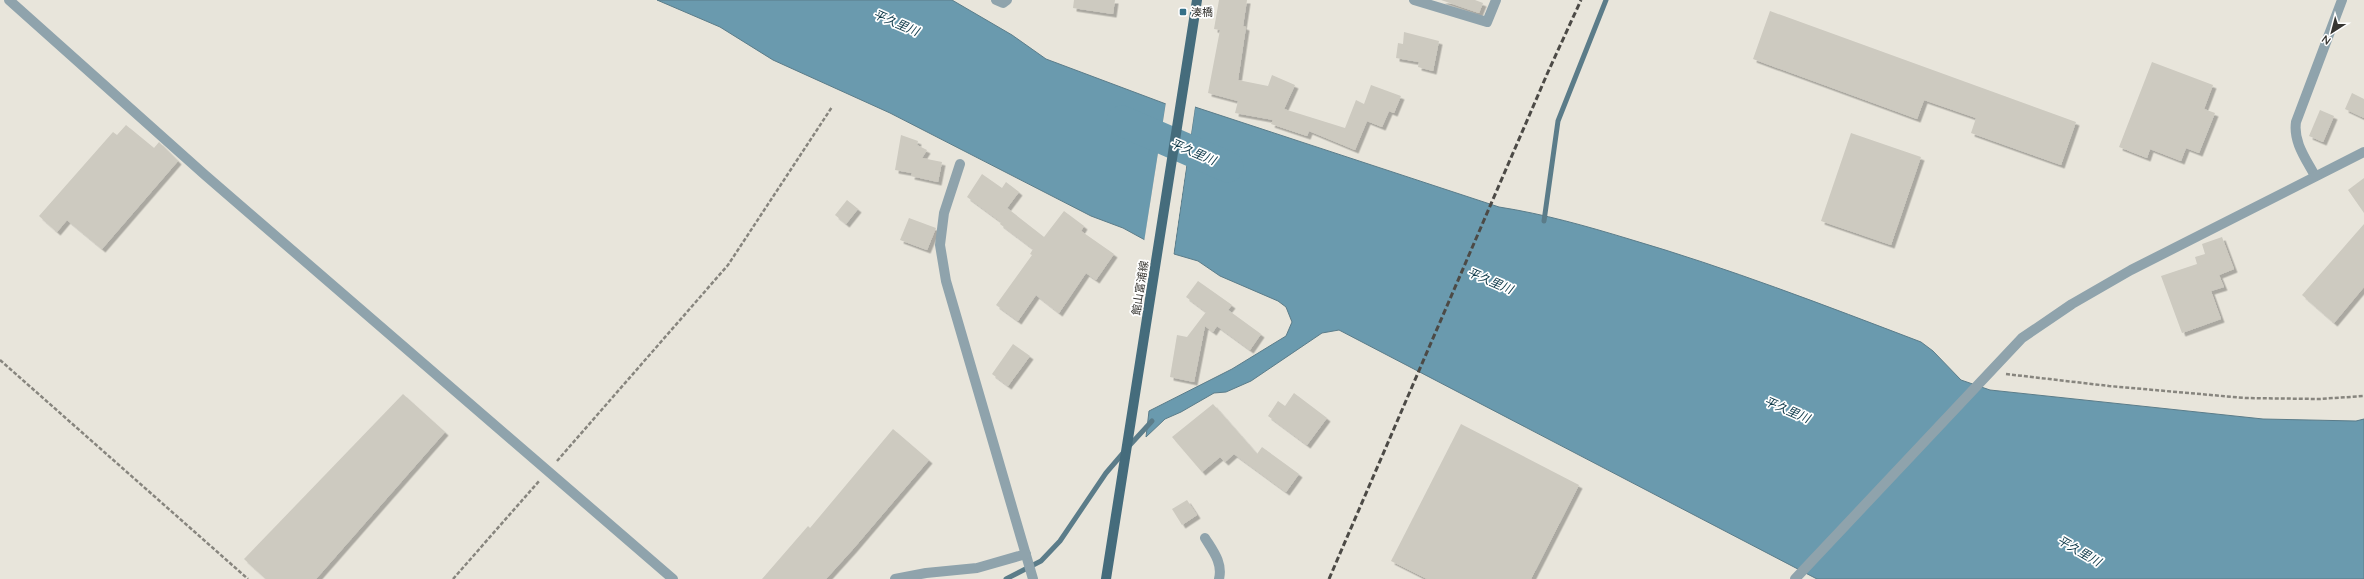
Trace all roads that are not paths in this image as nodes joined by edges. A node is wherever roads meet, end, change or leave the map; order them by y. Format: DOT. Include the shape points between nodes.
graph roads {
  1 [pos="10,0"];
  2 [pos="996,0"];
  3 [pos="1007,0"];
  4 [pos="1197,0"];
  5 [pos="1414,0"];
  6 [pos="1496,0"];
  7 [pos="2342,0"];
  8 [pos="2364,152"];
  9 [pos="960,164"];
  10 [pos="2315,176"];
  11 [pos="1205,538"];
  12 [pos="1027,558"];
  13 [pos="1796,578"];
  14 [pos="673,579"];
  15 [pos="895,579"];
  16 [pos="1033,579"];
  17 [pos="1106,579"];
  18 [pos="1219,579"];
  1 -- 14 [label="street" via="205,175"];
  2 -- 3 [label="street" via="1003,3"];
  4 -- 17 [label="main road, 館山富浦線"];
  5 -- 6 [label="street" via="1487,22"];
  7 -- 10 [label="street" via="2296,122 2298,143"];
  8 -- 10 [label="street"];
  9 -- 12 [label="street" via="944,213 940,245 946,281"];
  10 -- 13 [label="street" via="2131,270 2072,304 2022,338"];
  11 -- 18 [label="street" via="1218,559"];
  12 -- 15 [label="street" via="977,568"];
  12 -- 16 [label="street"];
}
